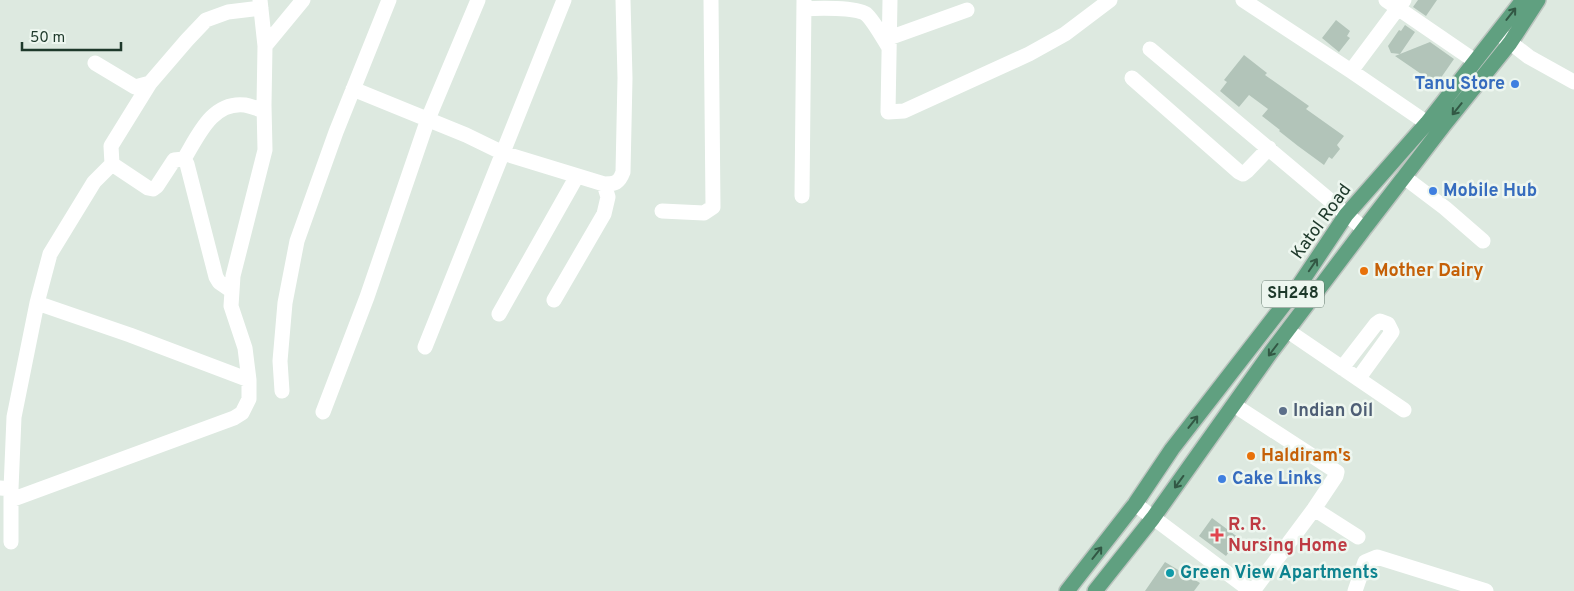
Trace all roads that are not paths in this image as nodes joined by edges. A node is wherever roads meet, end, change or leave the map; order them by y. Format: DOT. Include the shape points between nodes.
graph roads {
  1 [pos="303,0"];
  2 [pos="389,0"];
  3 [pos="478,0"];
  4 [pos="564,0"];
  5 [pos="623,0"];
  6 [pos="711,0"];
  7 [pos="890,0"];
  8 [pos="1110,0"];
  9 [pos="1243,0"];
  10 [pos="1523,0"];
  11 [pos="1538,0"];
  12 [pos="1396,2"];
  13 [pos="260,4"];
  14 [pos="804,4"];
  15 [pos="967,10"];
  16 [pos="1498,32"];
  17 [pos="889,42"];
  18 [pos="1510,43"];
  19 [pos="265,46"];
  20 [pos="1150,50"];
  21 [pos="1475,60"];
  22 [pos="95,63"];
  23 [pos="1351,71"];
  24 [pos="1132,78"];
  25 [pos="1574,82"];
  26 [pos="150,83"];
  27 [pos="353,89"];
  28 [pos="264,111"];
  29 [pos="428,119"];
  30 [pos="1427,123"];
  31 [pos="1269,148"];
  32 [pos="502,153"];
  33 [pos="184,159"];
  34 [pos="112,164"];
  35 [pos="577,176"];
  36 [pos="1404,177"];
  37 [pos="604,184"];
  38 [pos="802,196"];
  39 [pos="662,211"];
  40 [pos="1346,215"];
  41 [pos="1364,229"];
  42 [pos="1483,241"];
  43 [pos="232,290"];
  44 [pos="554,300"];
  45 [pos="37,303"];
  46 [pos="499,314"];
  47 [pos="1288,331"];
  48 [pos="425,346"];
  49 [pos="1342,368"];
  50 [pos="1358,379"];
  51 [pos="249,380"];
  52 [pos="282,391"];
  53 [pos="1234,404"];
  54 [pos="1404,410"];
  55 [pos="324,412"];
  56 [pos="7,493"];
  57 [pos="1135,504"];
  58 [pos="1314,510"];
  59 [pos="1153,518"];
  60 [pos="1358,537"];
  61 [pos="11,542"];
  62 [pos="1067,591"];
  63 [pos="1095,591"];
  64 [pos="1252,591"];
  65 [pos="1355,591"];
  66 [pos="1486,591"];
  1 -- 19 [label="street"];
  2 -- 27 [label="street"];
  3 -- 29 [label="street"];
  4 -- 32 [label="street"];
  5 -- 37 [label="street" via="623,172 615,184"];
  6 -- 39 [label="street" via="713,207 704,212"];
  7 -- 17 [label="street"];
  8 -- 17 [label="street" via="1065,34 1029,54 904,112 888,112"];
  9 -- 23 [label="street"];
  16 -- 10 [label="main road, Katol Road / SH248, one-way"];
  11 -- 18 [label="main road, SH248"];
  12 -- 21 [label="street"];
  12 -- 23 [label="street"];
  13 -- 19 [label="street"];
  13 -- 26 [label="street" via="206,20"];
  14 -- 17 [label="street" via="856,10 867,15"];
  14 -- 38 [label="street"];
  15 -- 17 [label="street"];
  16 -- 18 [label="street"];
  16 -- 21 [label="main road, Katol Road / SH248"];
  18 -- 25 [label="street"];
  18 -- 36 [label="main road, SH248, one-way"];
  19 -- 28 [label="street"];
  20 -- 31 [label="street"];
  21 -- 30 [label="main road, Katol Road / SH248"];
  22 -- 26 [label="street" via="135,87"];
  23 -- 30 [label="street"];
  24 -- 31 [label="street" via="1239,172 1243,174"];
  26 -- 34 [label="street" via="111,146"];
  27 -- 29 [label="street"];
  27 -- 52 [label="street" via="297,241 285,303 280,361"];
  28 -- 33 [label="street" via="246,105 219,111 209,118"];
  28 -- 43 [label="street" via="265,150"];
  29 -- 32 [label="street"];
  29 -- 55 [label="street"];
  30 -- 40 [label="main road, Katol Road / SH248"];
  31 -- 40 [label="street"];
  32 -- 35 [label="street"];
  32 -- 48 [label="street"];
  33 -- 34 [label="street" via="174,160 153,189"];
  33 -- 43 [label="street" via="216,277"];
  34 -- 45 [label="street" via="94,182 50,254"];
  35 -- 37 [label="street"];
  35 -- 46 [label="street"];
  36 -- 41 [label="main road, SH248"];
  36 -- 42 [label="street"];
  37 -- 44 [label="street" via="608,197 604,214"];
  40 -- 41 [label="street"];
  57 -- 40 [label="main road, Katol Road / SH248, one-way" via="1172,449 1300,284"];
  41 -- 47 [label="main road, SH248"];
  43 -- 51 [label="street" via="231,306 245,348"];
  45 -- 51 [label="street"];
  45 -- 56 [label="street" via="14,417"];
  47 -- 49 [label="street"];
  47 -- 53 [label="main road, SH248, one-way"];
  49 -- 50 [label="street"];
  49 -- 50 [label="street" via="1376,324 1380,321 1388,324 1392,332"];
  50 -- 54 [label="street"];
  51 -- 56 [label="street" via="249,399 242,413 234,418"];
  53 -- 58 [label="street" via="1335,470 1336,476"];
  53 -- 59 [label="main road, SH248, one-way"];
  56 -- 61 [label="street"];
  57 -- 59 [label="street"];
  62 -- 57 [label="main road, Katol Road / SH248, one-way"];
  58 -- 60 [label="street"];
  58 -- 64 [label="street"];
  59 -- 63 [label="main road, SH248"];
  59 -- 64 [label="street"];
  65 -- 66 [label="street" via="1365,562 1377,556"];
}
